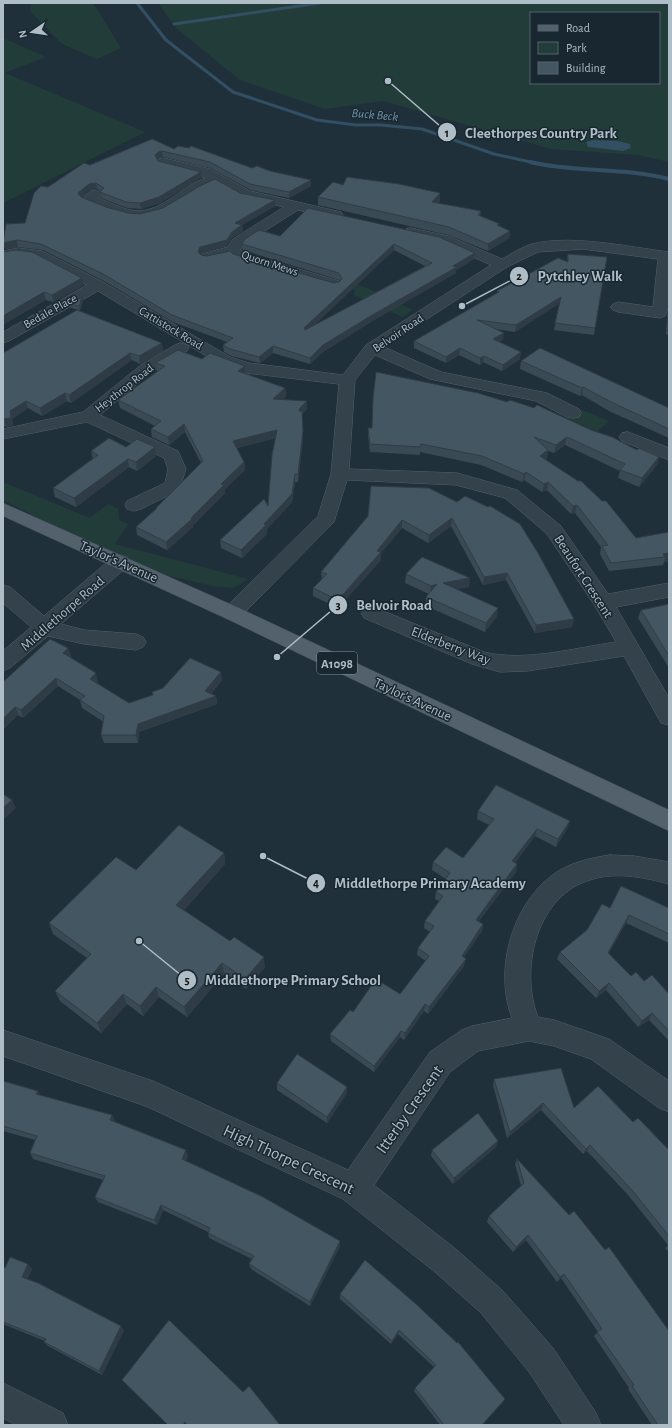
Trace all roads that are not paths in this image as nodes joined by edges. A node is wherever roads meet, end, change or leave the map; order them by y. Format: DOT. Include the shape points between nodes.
graph roads {
  1 [pos="163,162"];
  2 [pos="218,178"];
  3 [pos="96,194"];
  4 [pos="295,206"];
  5 [pos="350,218"];
  6 [pos="396,228"];
  7 [pos="234,250"];
  8 [pos="3,255"];
  9 [pos="667,256"];
  10 [pos="207,257"];
  11 [pos="502,264"];
  12 [pos="306,275"];
  13 [pos="334,284"];
  14 [pos="98,285"];
  15 [pos="292,288"];
  16 [pos="618,308"];
  17 [pos="3,338"];
  18 [pos="195,342"];
  19 [pos="372,348"];
  20 [pos="347,380"];
  21 [pos="573,413"];
  22 [pos="89,416"];
  23 [pos="3,434"];
  24 [pos="628,437"];
  25 [pos="669,455"];
  26 [pos="340,474"];
  27 [pos="134,505"];
  28 [pos="3,509"];
  29 [pos="120,562"];
  30 [pos="669,590"];
  31 [pos="3,592"];
  32 [pos="603,602"];
  33 [pos="232,612"];
  34 [pos="371,613"];
  35 [pos="45,628"];
  36 [pos="136,642"];
  37 [pos="629,648"];
  38 [pos="3,663"];
  39 [pos="669,717"];
  40 [pos="669,821"];
  41 [pos="669,873"];
  42 [pos="528,1028"];
  43 [pos="3,1043"];
  44 [pos="669,1098"];
  45 [pos="354,1188"];
  46 [pos="3,1400"];
  47 [pos="51,1425"];
  48 [pos="584,1425"];
  1 -- 2 [label="street" via="205,172"];
  2 -- 3 [label="street" via="201,184 170,205 140,215 129,214 88,199"];
  2 -- 4 [label="street" via="246,194"];
  4 -- 5 [label="street"];
  4 -- 7 [label="street, Quorn Mews" via="238,242"];
  6 -- 11 [label="street" via="443,238"];
  7 -- 10 [label="street, Quorn Mews"];
  7 -- 12 [label="street, Quorn Mews" via="239,256"];
  8 -- 14 [label="street, Cattistock Road" via="18,252 37,254"];
  9 -- 11 [label="street, Belvoir Road" via="556,245 535,248"];
  9 -- 16 [label="street" via="660,313"];
  11 -- 19 [label="street, Belvoir Road"];
  12 -- 13 [label="street, Quorn Mews"];
  12 -- 15 [label="street, Quorn Mews"];
  14 -- 17 [label="street, Bedale Place"];
  14 -- 18 [label="street, Cattistock Road"];
  18 -- 20 [label="street, Cattistock Road" via="224,360 246,368"];
  18 -- 22 [label="street, Heythrop Road" via="147,368"];
  19 -- 20 [label="street, Belvoir Road"];
  19 -- 21 [label="street" via="436,376 545,391"];
  20 -- 26 [label="street"];
  22 -- 23 [label="street, Heythrop Road"];
  22 -- 27 [label="street" via="172,455 177,470 173,486"];
  24 -- 25 [label="street"];
  26 -- 32 [label="street, Beaufort Crescent" via="457,479 511,494 554,530"];
  26 -- 33 [label="street" via="327,518"];
  28 -- 29 [label="main road, Taylor's Avenue / A1098"];
  29 -- 33 [label="main road, Taylor's Avenue / A1098"];
  29 -- 35 [label="street, Middlethorpe Road"];
  30 -- 32 [label="street"];
  31 -- 35 [label="street"];
  32 -- 37 [label="street, Beaufort Crescent"];
  33 -- 40 [label="main road, Taylor's Avenue / A1098"];
  34 -- 37 [label="street, Elderberry Way" via="480,659 500,664 527,663"];
  35 -- 36 [label="street" via="84,637"];
  35 -- 38 [label="street, Middlethorpe Road"];
  37 -- 39 [label="street, Beaufort Crescent"];
  41 -- 42 [label="street" via="652,868 628,866 601,868 576,874 555,888 538,908 529,924 520,954 520,1000"];
  42 -- 44 [label="street, Itterby Crescent" via="554,1033 599,1048"];
  42 -- 45 [label="street, Itterby Crescent" via="472,1039 440,1062"];
  43 -- 45 [label="street, High Thorpe Crescent" via="153,1095"];
  45 -- 48 [label="street, High Thorpe Crescent" via="446,1261 492,1302 541,1360"];
  46 -- 47 [label="street"];
}
